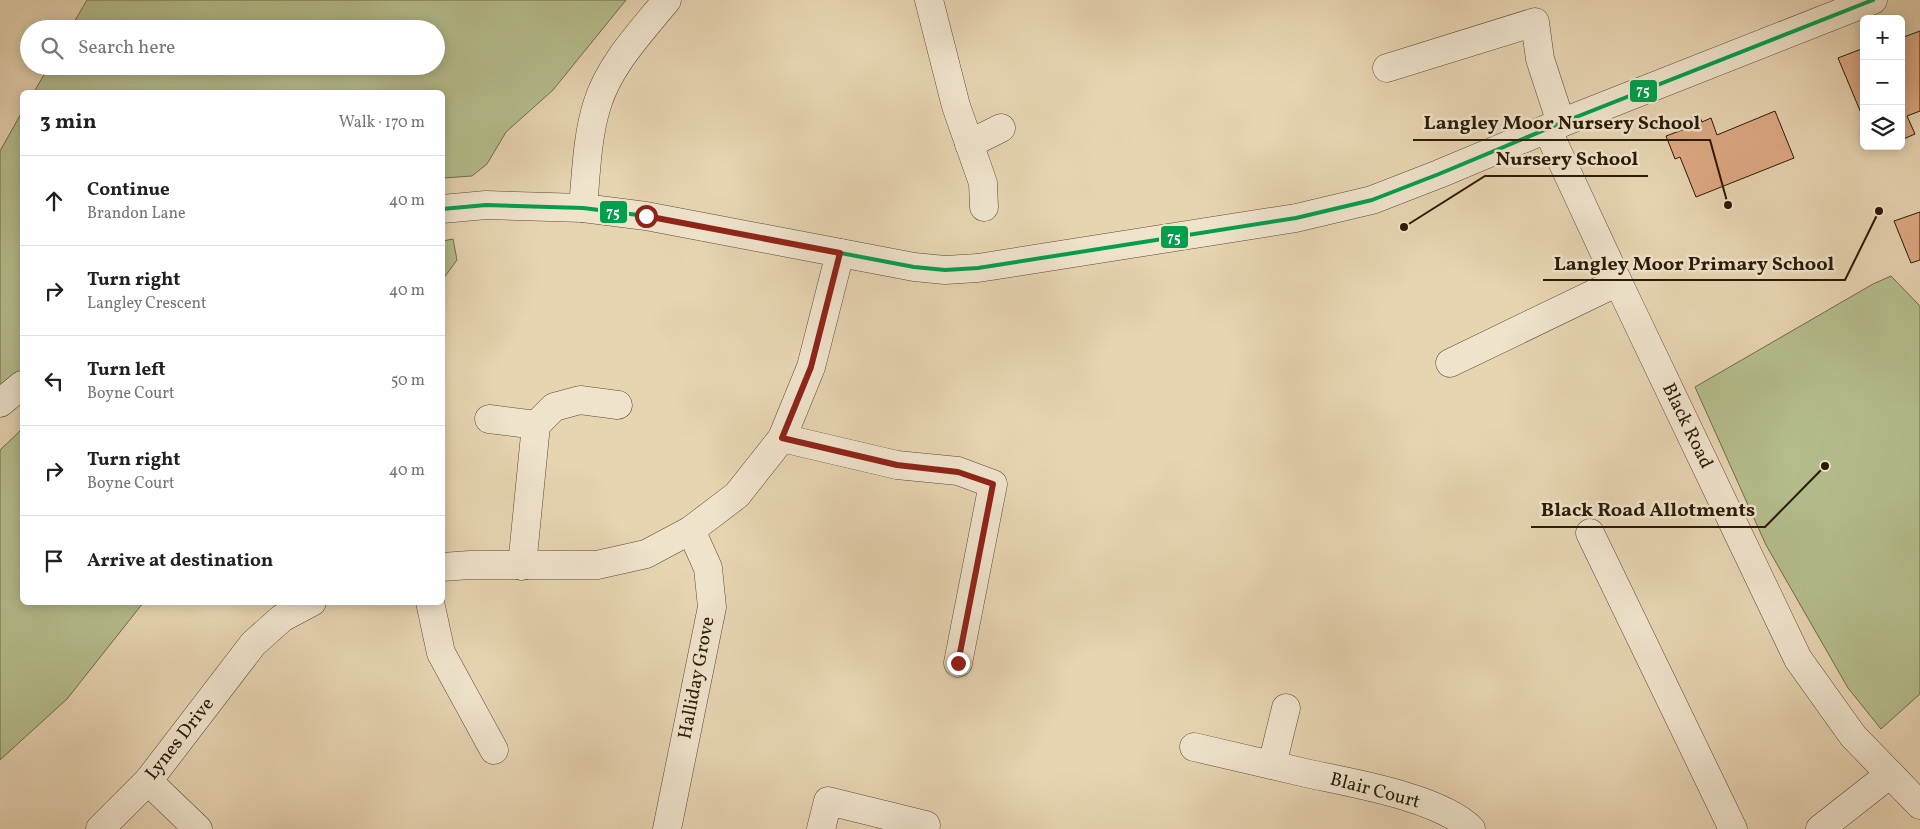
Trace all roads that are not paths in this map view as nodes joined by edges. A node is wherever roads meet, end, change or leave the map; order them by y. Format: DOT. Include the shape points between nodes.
graph roads {
  1 [pos="667,0"];
  2 [pos="929,0"];
  3 [pos="1873,0"];
  4 [pos="1387,68"];
  5 [pos="1554,126"];
  6 [pos="1001,128"];
  7 [pos="969,144"];
  8 [pos="984,207"];
  9 [pos="583,208"];
  10 [pos="445,209"];
  11 [pos="840,253"];
  12 [pos="1618,282"];
  13 [pos="1450,363"];
  14 [pos="20,387"];
  15 [pos="0,403"];
  16 [pos="618,406"];
  17 [pos="489,419"];
  18 [pos="536,425"];
  19 [pos="782,438"];
  20 [pos="691,530"];
  21 [pos="1590,533"];
  22 [pos="522,566"];
  23 [pos="445,567"];
  24 [pos="306,605"];
  25 [pos="431,605"];
  26 [pos="958,663"];
  27 [pos="1286,708"];
  28 [pos="1194,747"];
  29 [pos="494,750"];
  30 [pos="1272,765"];
  31 [pos="1890,774"];
  32 [pos="148,781"];
  33 [pos="1920,805"];
  34 [pos="926,825"];
  35 [pos="100,829"];
  36 [pos="198,829"];
  37 [pos="667,829"];
  38 [pos="821,829"];
  39 [pos="1471,829"];
  40 [pos="1732,829"];
  41 [pos="1820,829"];
  1 -- 9 [label="street" via="614,66 597,104"];
  2 -- 7 [label="street"];
  3 -- 5 [label="street"];
  4 -- 5 [label="street, Black Road" via="1536,22 1540,60"];
  5 -- 11 [label="street" via="1372,200 1296,218 978,268 945,270 914,267"];
  5 -- 12 [label="street, Black Road"];
  6 -- 7 [label="street"];
  7 -- 8 [label="street" via="983,183"];
  9 -- 10 [label="street" via="486,205"];
  9 -- 11 [label="street" via="646,216"];
  11 -- 19 [label="street" via="811,367"];
  12 -- 13 [label="street"];
  12 -- 31 [label="street, Black Road" via="1798,659 1853,736"];
  14 -- 15 [label="street"];
  16 -- 18 [label="street" via="580,400 554,407"];
  17 -- 18 [label="street"];
  18 -- 22 [label="street"];
  19 -- 20 [label="street" via="737,495"];
  19 -- 26 [label="street" via="897,465 958,472 993,484"];
  20 -- 22 [label="street" via="646,554 597,565"];
  20 -- 37 [label="street, Halliday Grove" via="708,568 712,607"];
  21 -- 40 [label="street"];
  22 -- 23 [label="street"];
  24 -- 32 [label="street, Lynes Drive" via="282,618 253,644"];
  25 -- 29 [label="street" via="441,653"];
  27 -- 30 [label="street"];
  28 -- 30 [label="street, Blair Court"];
  30 -- 39 [label="street, Blair Court" via="1415,800 1452,814"];
  31 -- 33 [label="street, Black Road"];
  31 -- 41 [label="street"];
  32 -- 35 [label="street, Lynes Drive"];
  32 -- 36 [label="street"];
  34 -- 38 [label="street" via="828,802"];
}
